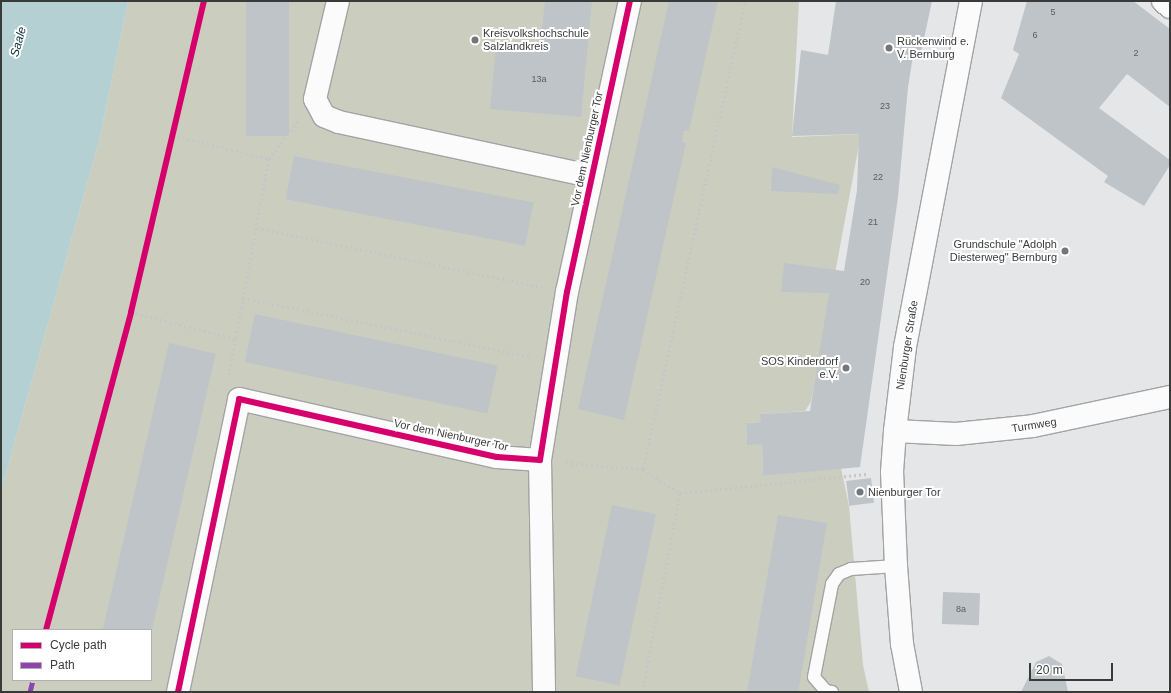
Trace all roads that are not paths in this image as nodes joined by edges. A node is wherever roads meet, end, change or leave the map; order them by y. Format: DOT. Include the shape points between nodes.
graph roads {
  1 [pos="338,1"];
  2 [pos="630,1"];
  3 [pos="971,1"];
  4 [pos="1163,1"];
  5 [pos="1170,7"];
  6 [pos="591,176"];
  7 [pos="1170,397"];
  8 [pos="895,431"];
  9 [pos="540,460"];
  10 [pos="896,566"];
  11 [pos="178,692"];
  12 [pos="544,692"];
  13 [pos="832,692"];
  14 [pos="911,692"];
  1 -- 6 [label="street, Vor dem Nienburger Tor" via="315,99 324,116 338,122"];
  2 -- 6 [label="street, Vor dem Nienburger Tor"];
  3 -- 8 [label="street, Nienburger Straße" via="905,347"];
  4 -- 5 [label="street"];
  6 -- 9 [label="street, Vor dem Nienburger Tor" via="567,292"];
  7 -- 8 [label="street, Turmweg" via="1033,426 956,434"];
  8 -- 10 [label="street, Nienburger Straße" via="892,472"];
  9 -- 11 [label="street, Vor dem Nienburger Tor" via="497,457 239,399"];
  9 -- 12 [label="street, Vor dem Nienburger Tor"];
  10 -- 13 [label="lane" via="851,569 839,574 832,584 814,677 826,692"];
  10 -- 14 [label="street, Nienburger Straße" via="902,644"];
}
